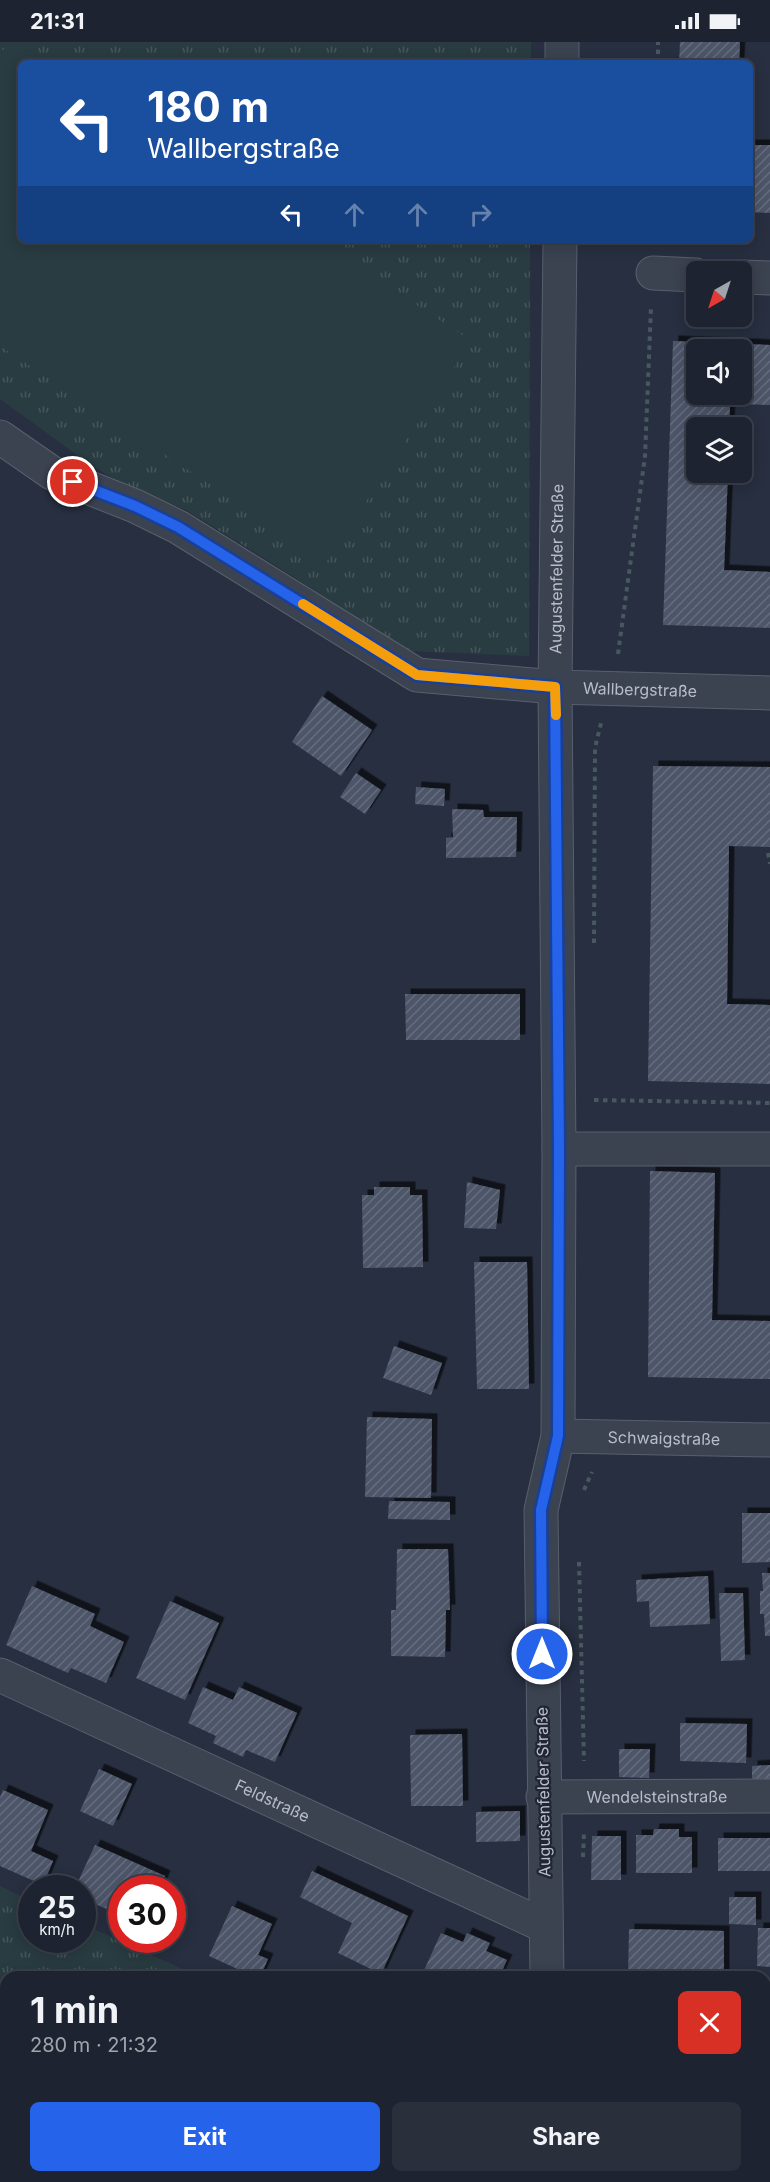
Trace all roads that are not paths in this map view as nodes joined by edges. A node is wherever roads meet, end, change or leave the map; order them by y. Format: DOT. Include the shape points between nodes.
graph roads {
  1 [pos="562,42"];
  2 [pos="562,60"];
  3 [pos="560,243"];
  4 [pos="653,273"];
  5 [pos="686,275"];
  6 [pos="752,277"];
  7 [pos="770,278"];
  8 [pos="0,437"];
  9 [pos="555,687"];
  10 [pos="770,693"];
  11 [pos="559,1149"];
  12 [pos="770,1149"];
  13 [pos="558,1436"];
  14 [pos="770,1440"];
  15 [pos="0,1676"];
  16 [pos="770,1796"];
  17 [pos="543,1797"];
  18 [pos="545,1926"];
  19 [pos="547,1971"];
  1 -- 2 [label="street"];
  3 -- 9 [label="street, Augustenfelder Straße"];
  4 -- 5 [label="street"];
  6 -- 7 [label="street"];
  8 -- 9 [label="street, Wallbergstraße" via="52,473 178,527 417,675"];
  9 -- 10 [label="street, Wallbergstraße"];
  9 -- 11 [label="street, Augustenfelder Straße"];
  11 -- 12 [label="street"];
  11 -- 13 [label="street, Augustenfelder Straße"];
  13 -- 14 [label="street, Schwaigstraße"];
  13 -- 17 [label="street, Augustenfelder Straße" via="541,1510"];
  15 -- 18 [label="street, Feldstraße"];
  16 -- 17 [label="street, Wendelsteinstraße"];
  17 -- 18 [label="street, Augustenfelder Straße"];
  18 -- 19 [label="street, Augustenfelder Straße"];
}
